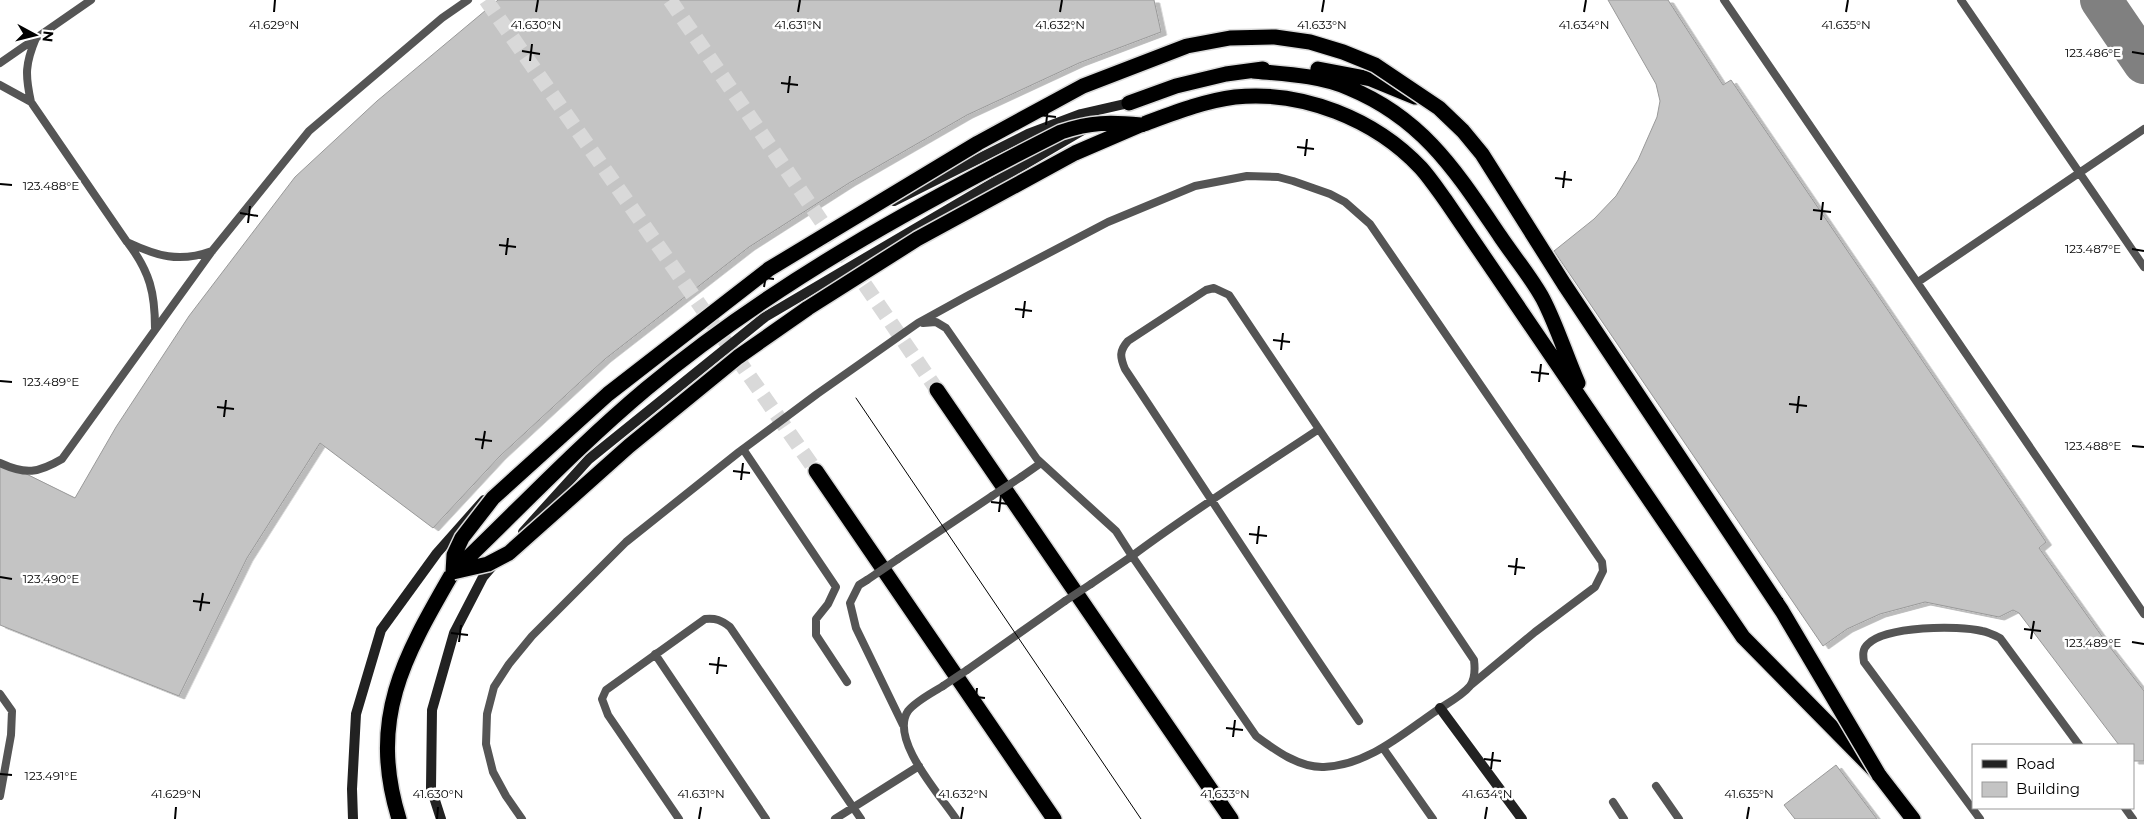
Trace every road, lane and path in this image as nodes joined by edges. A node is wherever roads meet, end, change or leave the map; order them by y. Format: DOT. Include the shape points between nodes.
graph roads {
  1 [pos="91,0"];
  2 [pos="468,0"];
  3 [pos="1724,0"];
  4 [pos="1961,0"];
  5 [pos="36,38"];
  6 [pos="0,63"];
  7 [pos="1253,71"];
  8 [pos="0,85"];
  9 [pos="32,102"];
  10 [pos="1129,103"];
  11 [pos="1439,108"];
  12 [pos="1141,125"];
  13 [pos="2144,129"];
  14 [pos="2080,172"];
  15 [pos="127,242"];
  16 [pos="212,251"];
  17 [pos="2144,267"];
  18 [pos="1918,282"];
  19 [pos="918,324"];
  20 [pos="155,328"];
  21 [pos="937,390"];
  22 [pos="1590,412"];
  23 [pos="1319,429"];
  24 [pos="743,449"];
  25 [pos="0,463"];
  26 [pos="1041,463"];
  27 [pos="816,471"];
  28 [pos="1212,500"];
  29 [pos="1132,556"];
  30 [pos="453,572"];
  31 [pos="2144,614"];
  32 [pos="654,654"];
  33 [pos="847,682"];
  34 [pos="1471,685"];
  35 [pos="0,694"];
  36 [pos="1440,708"];
  37 [pos="1359,721"];
  38 [pos="903,725"];
  39 [pos="2078,744"];
  40 [pos="1383,748"];
  41 [pos="919,766"];
  42 [pos="1879,775"];
  43 [pos="1656,786"];
  44 [pos="0,796"];
  45 [pos="1613,802"];
  46 [pos="853,807"];
  47 [pos="1972,807"];
  48 [pos="353,819"];
  49 [pos="399,819"];
  50 [pos="441,819"];
  51 [pos="522,819"];
  52 [pos="679,819"];
  53 [pos="766,819"];
  54 [pos="835,819"];
  55 [pos="861,819"];
  56 [pos="956,819"];
  57 [pos="1054,819"];
  58 [pos="1231,819"];
  59 [pos="1433,819"];
  60 [pos="1522,819"];
  61 [pos="1624,819"];
  62 [pos="1679,819"];
  63 [pos="1913,819"];
  1 -- 5 [label="lane"];
  2 -- 16 [label="lane" via="442,18 310,130"];
  3 -- 18 [label="lane"];
  4 -- 14 [label="lane"];
  5 -- 6 [label="lane"];
  5 -- 9 [label="lane" via="27,59 27,82"];
  7 -- 10 [label="highway" via="1176,86"];
  7 -- 11 [label="highway, bridge" via="1277,65 1371,79"];
  7 -- 22 [label="highway" via="1328,80 1349,87 1392,110 1439,151 1461,178 1542,299"];
  8 -- 9 [label="lane"];
  9 -- 15 [label="lane"];
  10 -- 48 [label="street" via="1081,114 1028,134 893,202 733,292 585,405 476,507 437,553 381,630 356,714"];
  10 -- 50 [label="street" via="765,317 589,459 483,577 454,633 432,710 431,788"];
  11 -- 30 [label="highway, bridge" via="1375,65 1327,47 1275,37 1230,38 1187,46 1083,86 978,143 753,281 608,394 493,498 462,538 454,555"];
  11 -- 42 [label="highway, bridge" via="1482,154 1564,284 1782,611"];
  12 -- 22 [label="highway" via="1208,102 1264,97 1288,99 1341,113 1392,142 1421,168 1446,201"];
  12 -- 30 [label="highway, bridge" via="1075,153 926,234 808,308 738,357 629,446 510,553 488,564"];
  12 -- 30 [label="highway, bridge" via="1109,122 1061,132 889,223 764,299 645,390"];
  13 -- 14 [label="lane"];
  14 -- 17 [label="lane"];
  14 -- 18 [label="lane"];
  15 -- 16 [label="lane" via="173,258 194,258"];
  15 -- 20 [label="lane" via="150,282"];
  16 -- 20 [label="lane"];
  18 -- 31 [label="lane"];
  19 -- 24 [label="lane"];
  19 -- 26 [label="lane" via="936,322 946,328"];
  19 -- 34 [label="lane" via="1108,222 1195,186 1247,176 1278,178 1312,187 1345,202 1370,224 1602,562 1603,571 1596,587"];
  20 -- 25 [label="lane" via="62,459 42,470 14,469"];
  21 -- 58 [label="highway"];
  22 -- 42 [label="highway, bridge" via="1743,637"];
  23 -- 28 [label="lane"];
  23 -- 28 [label="lane" via="1229,295 1222,290 1206,290 1134,337 1121,348 1120,358"];
  23 -- 34 [label="lane" via="1474,660"];
  24 -- 33 [label="lane" via="836,587 816,619 816,635"];
  24 -- 51 [label="lane" via="626,542 532,636 494,687 487,714 486,744 493,772"];
  26 -- 29 [label="lane" via="1116,531"];
  26 -- 38 [label="lane, bridge" via="859,585 850,603 856,628"];
  27 -- 57 [label="highway"];
  28 -- 29 [label="lane"];
  28 -- 37 [label="lane"];
  29 -- 38 [label="lane, bridge" via="909,711"];
  29 -- 40 [label="lane" via="1256,736 1276,751 1304,764 1323,768 1349,764"];
  30 -- 49 [label="highway" via="405,660 388,723 390,784"];
  32 -- 46 [label="lane" via="705,620 721,620 730,627"];
  32 -- 52 [label="lane" via="606,690 602,699 608,714"];
  32 -- 53 [label="lane"];
  34 -- 36 [label="lane"];
  35 -- 44 [label="lane" via="12,711 11,736"];
  36 -- 40 [label="lane"];
  36 -- 60 [label="street"];
  38 -- 41 [label="lane" via="905,739"];
  39 -- 47 [label="lane" via="2000,638 1981,630 1920,628 1874,640 1866,645 1864,662"];
  40 -- 59 [label="lane"];
  41 -- 46 [label="lane"];
  41 -- 56 [label="lane"];
  42 -- 63 [label="highway"];
  43 -- 62 [label="lane"];
  45 -- 61 [label="lane"];
  46 -- 54 [label="lane"];
  46 -- 55 [label="lane"];
}
